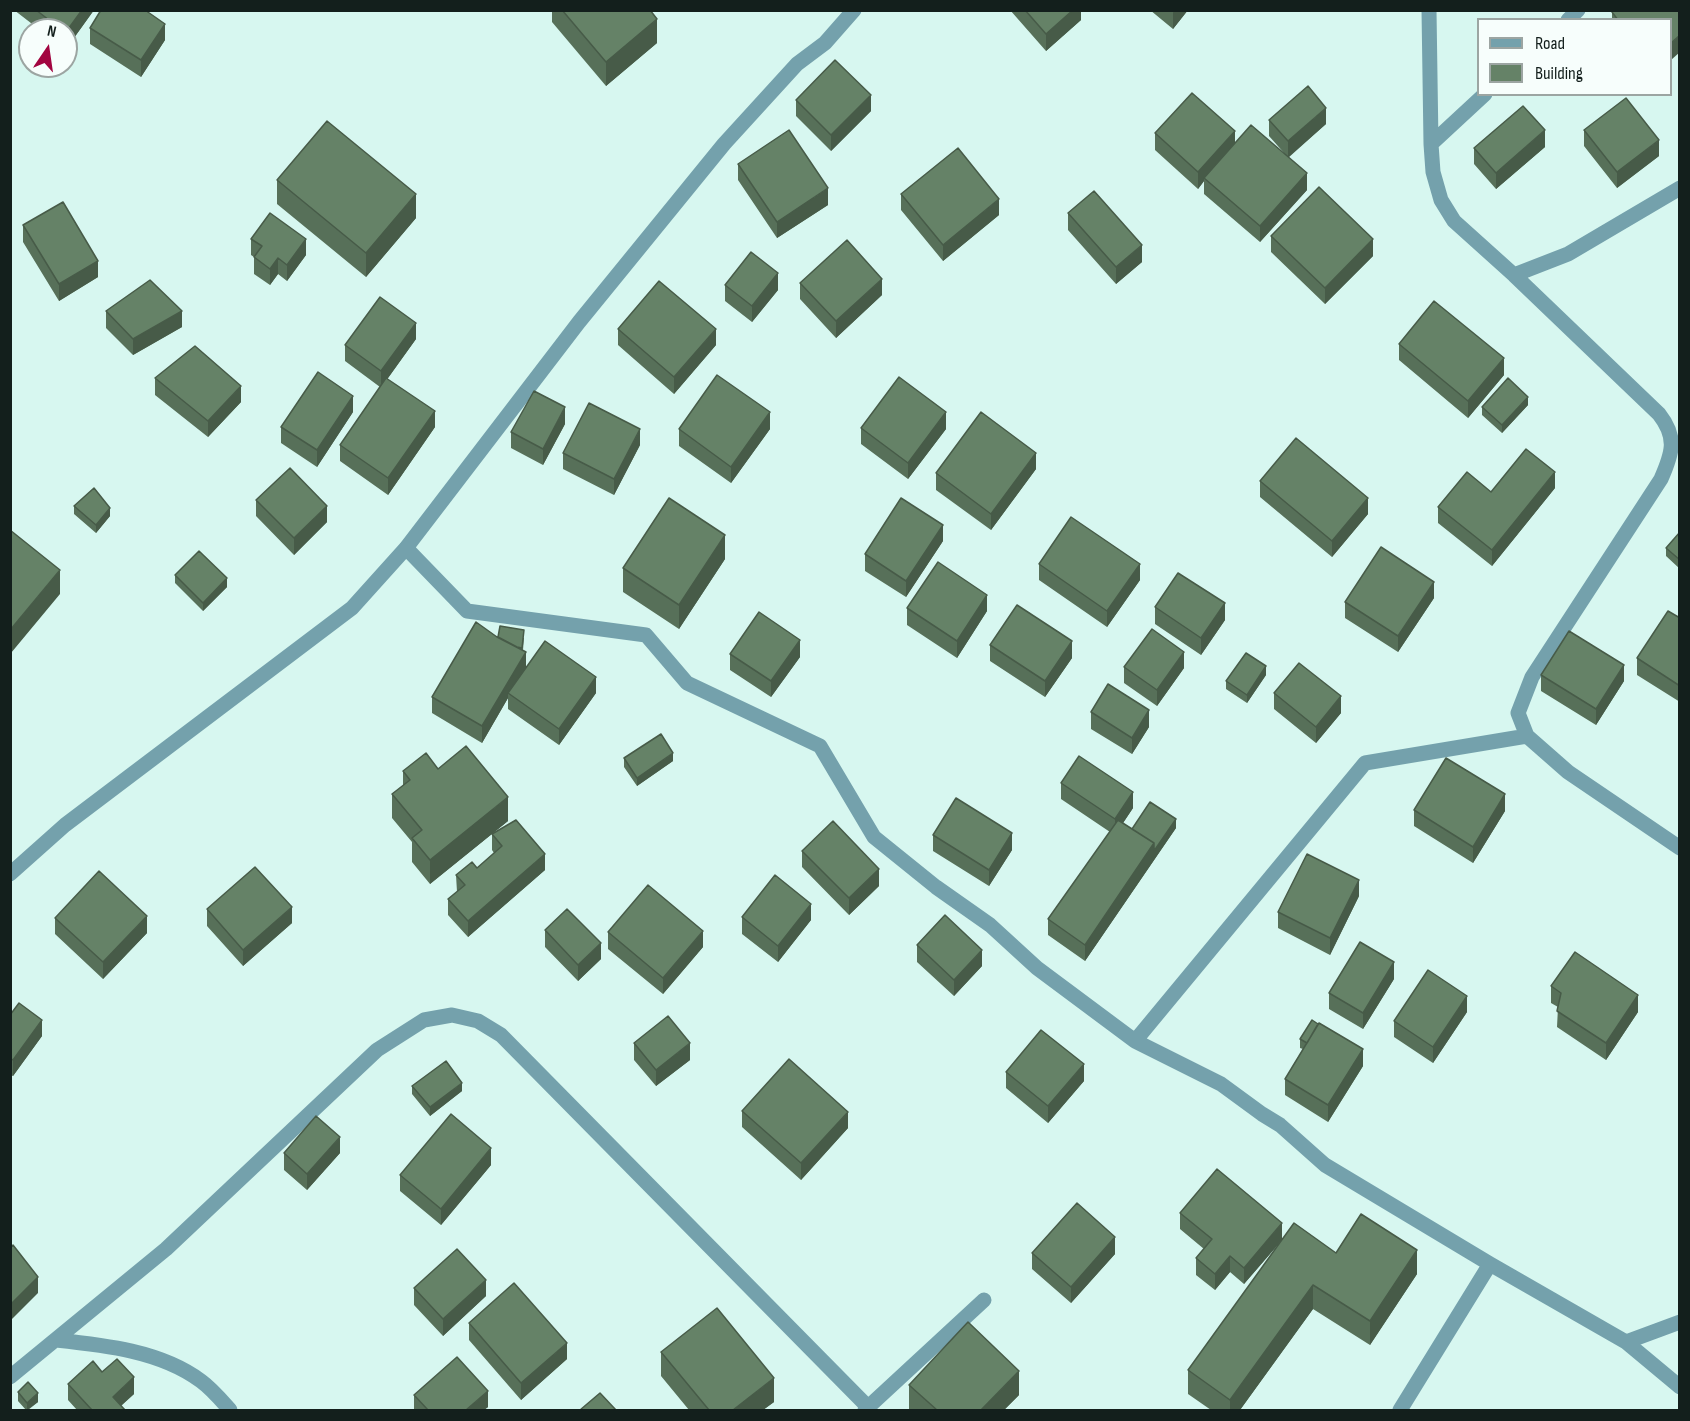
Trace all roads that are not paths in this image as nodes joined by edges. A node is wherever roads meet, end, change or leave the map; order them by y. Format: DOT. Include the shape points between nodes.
graph roads {
  1 [pos="854,10"];
  2 [pos="1429,10"];
  3 [pos="1483,96"];
  4 [pos="1431,144"];
  5 [pos="1680,188"];
  6 [pos="1514,274"];
  7 [pos="406,548"];
  8 [pos="1527,736"];
  9 [pos="1680,848"];
  10 [pos="10,874"];
  11 [pos="1135,1041"];
  12 [pos="1490,1264"];
  13 [pos="984,1300"];
  14 [pos="1680,1322"];
  15 [pos="56,1340"];
  16 [pos="1626,1342"];
  17 [pos="10,1377"];
  18 [pos="1680,1387"];
  19 [pos="866,1409"];
  20 [pos="230,1410"];
  21 [pos="1400,1410"];
  1 -- 7 [label="street" via="825,43 797,64 724,144 579,322"];
  2 -- 4 [label="street"];
  3 -- 4 [label="street"];
  4 -- 6 [label="street" via="1441,200 1454,221"];
  5 -- 6 [label="street" via="1568,254"];
  6 -- 8 [label="street" via="1659,414 1672,440 1661,479 1532,677 1518,713"];
  7 -- 10 [label="street" via="352,608 65,825"];
  7 -- 11 [label="street" via="467,611 646,635 687,683 820,746 874,837"];
  8 -- 9 [label="street" via="1568,772"];
  8 -- 11 [label="street" via="1365,763"];
  11 -- 12 [label="street" via="1221,1084 1280,1125 1325,1165"];
  12 -- 16 [label="street"];
  12 -- 21 [label="street"];
  13 -- 19 [label="street"];
  14 -- 16 [label="street"];
  15 -- 17 [label="street"];
  15 -- 19 [label="street" via="166,1249 377,1050 424,1020 452,1015 478,1021 501,1035"];
  15 -- 20 [label="street" via="110,1346 170,1364 201,1381"];
  16 -- 18 [label="street"];
}
